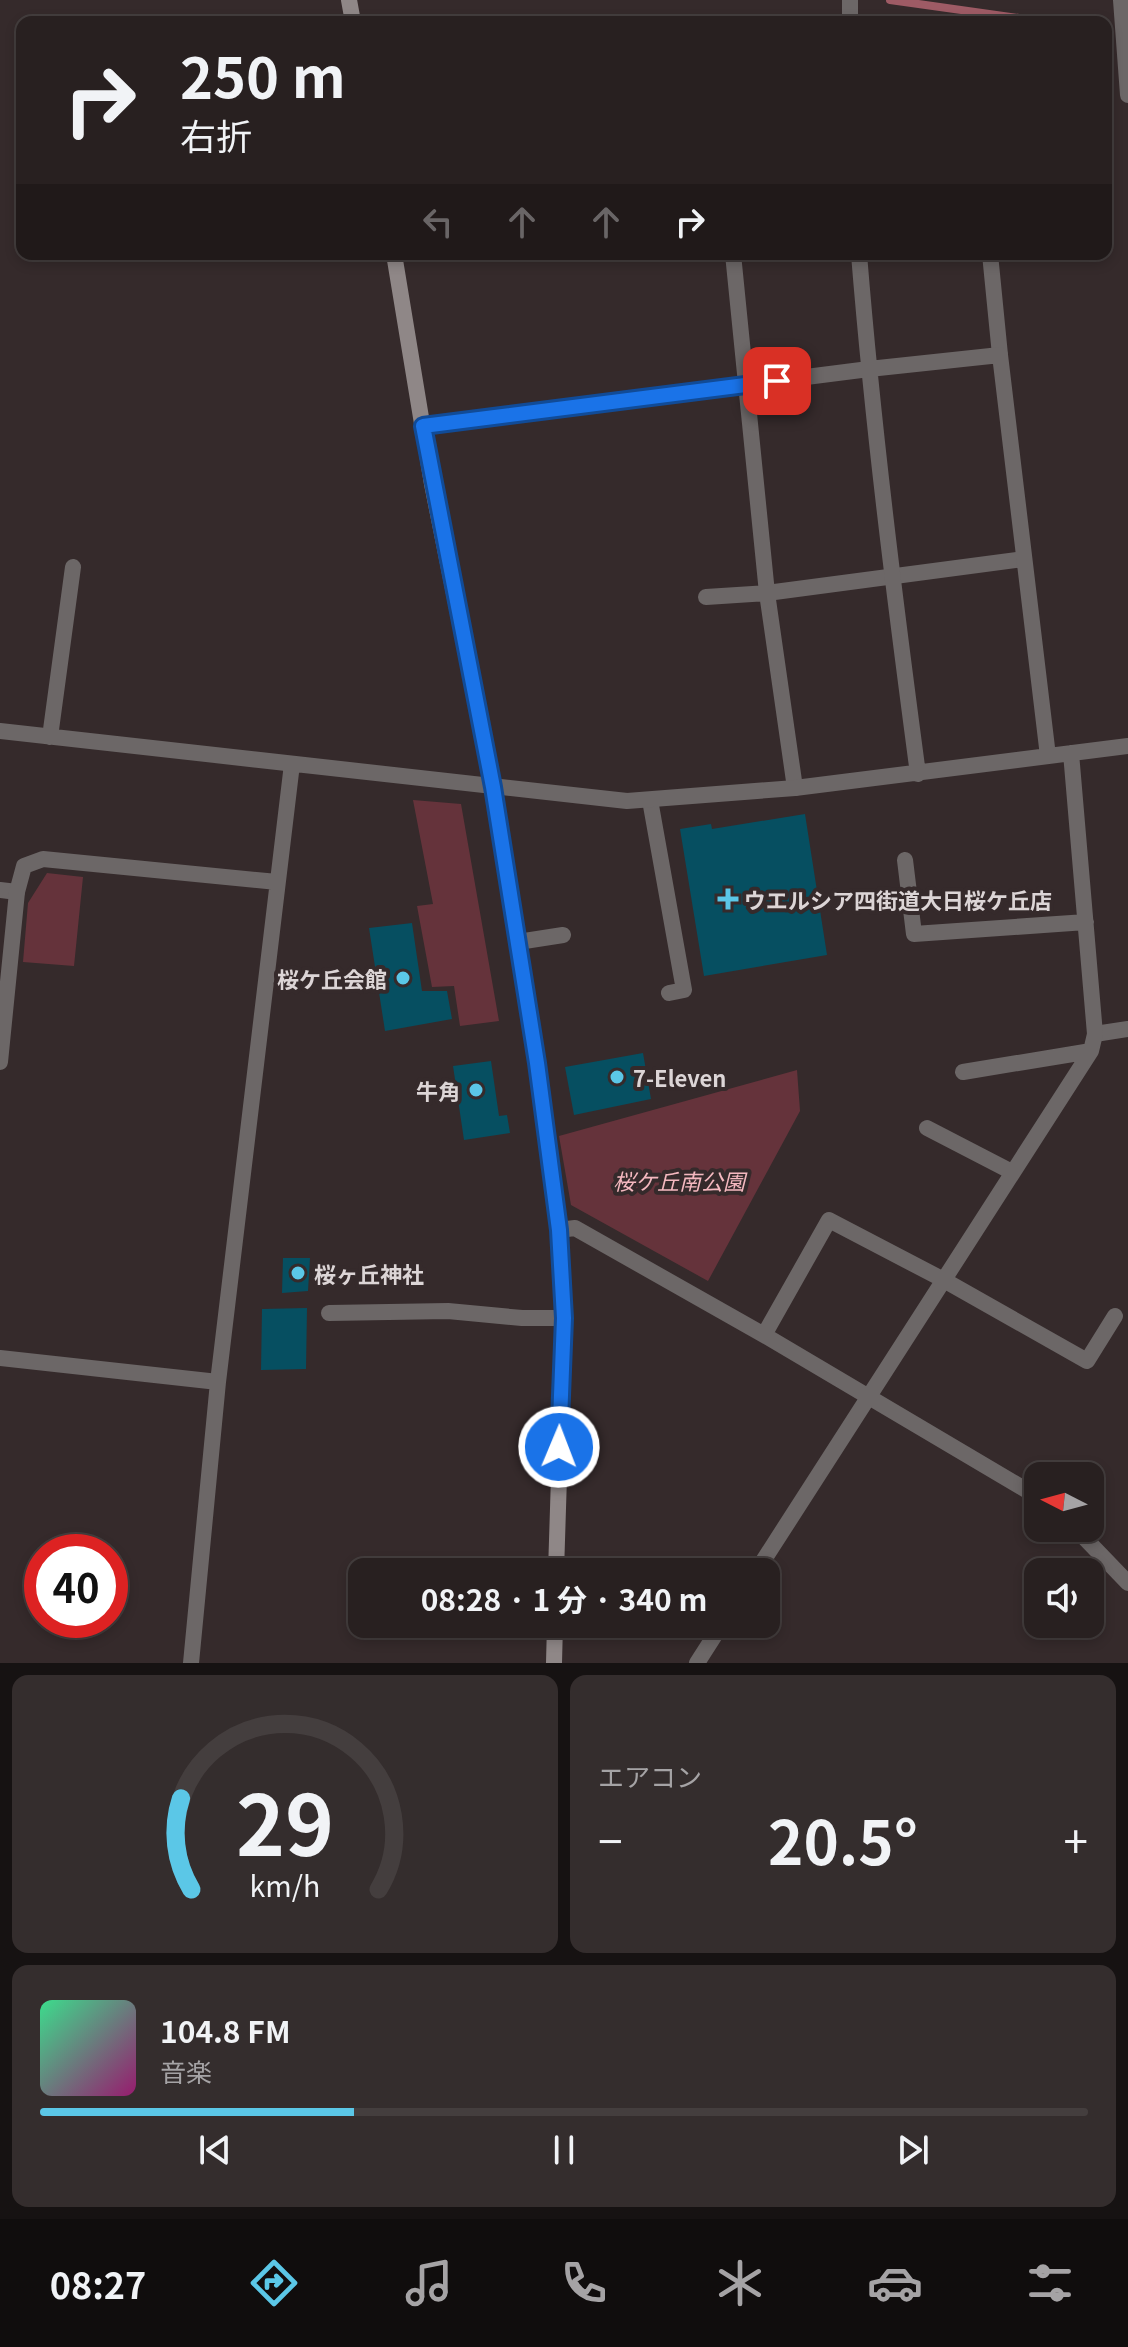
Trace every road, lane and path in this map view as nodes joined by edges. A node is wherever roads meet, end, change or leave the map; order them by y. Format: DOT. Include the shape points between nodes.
graph roads {
  1 [pos="1121,0"];
  2 [pos="1127,69"];
  3 [pos="1128,95"];
  4 [pos="395,260"];
  5 [pos="734,260"];
  6 [pos="860,260"];
  7 [pos="991,260"];
  8 [pos="1000,355"];
  9 [pos="869,369"];
  10 [pos="746,385"];
  11 [pos="423,426"];
  12 [pos="1024,559"];
  13 [pos="73,567"];
  14 [pos="892,575"];
  15 [pos="767,593"];
  16 [pos="706,597"];
  17 [pos="0,731"];
  18 [pos="50,737"];
  19 [pos="1128,746"];
  20 [pos="1071,753"];
  21 [pos="1048,756"];
  22 [pos="292,764"];
  23 [pos="918,774"];
  24 [pos="493,787"];
  25 [pos="795,788"];
  26 [pos="650,800"];
  27 [pos="905,860"];
  28 [pos="277,882"];
  29 [pos="9,891"];
  30 [pos="1086,922"];
  31 [pos="563,935"];
  32 [pos="518,942"];
  33 [pos="669,993"];
  34 [pos="1128,1029"];
  35 [pos="1093,1042"];
  36 [pos="0,1062"];
  37 [pos="963,1072"];
  38 [pos="927,1128"];
  39 [pos="1012,1172"];
  40 [pos="559,1230"];
  41 [pos="942,1279"];
  42 [pos="329,1313"];
  43 [pos="1115,1316"];
  44 [pos="564,1318"];
  45 [pos="764,1335"];
  46 [pos="0,1358"];
  47 [pos="218,1382"];
  48 [pos="869,1396"];
  49 [pos="1024,1489"];
  50 [pos="1088,1542"];
  51 [pos="556,1558"];
  52 [pos="765,1558"];
  53 [pos="1128,1583"];
  54 [pos="555,1638"];
  55 [pos="713,1638"];
  56 [pos="191,1663"];
  57 [pos="554,1663"];
  58 [pos="697,1663"];
  1 -- 2 [label="street"];
  2 -- 3 [label="street"];
  4 -- 11 [label="street"];
  5 -- 10 [label="street"];
  6 -- 9 [label="street"];
  7 -- 8 [label="street"];
  8 -- 9 [label="street"];
  8 -- 12 [label="street"];
  9 -- 10 [label="street"];
  9 -- 14 [label="street"];
  10 -- 11 [label="street"];
  10 -- 15 [label="street"];
  11 -- 24 [label="street"];
  12 -- 14 [label="street"];
  12 -- 21 [label="street"];
  13 -- 18 [label="street"];
  14 -- 15 [label="street"];
  14 -- 23 [label="street"];
  15 -- 16 [label="street"];
  15 -- 25 [label="street"];
  17 -- 18 [label="street"];
  18 -- 22 [label="street"];
  19 -- 20 [label="street"];
  20 -- 21 [label="street"];
  20 -- 30 [label="street"];
  21 -- 23 [label="street"];
  22 -- 24 [label="street"];
  22 -- 28 [label="street"];
  23 -- 25 [label="street"];
  24 -- 26 [label="street"];
  24 -- 32 [label="street"];
  25 -- 26 [label="street"];
  26 -- 33 [label="street" via="684,990"];
  27 -- 30 [label="street" via="914,934"];
  28 -- 29 [label="street" via="43,859 24,866"];
  28 -- 47 [label="street"];
  29 -- 36 [label="street"];
  30 -- 35 [label="street"];
  31 -- 32 [label="street"];
  32 -- 40 [label="street"];
  34 -- 35 [label="street"];
  35 -- 37 [label="street"];
  35 -- 39 [label="street"];
  38 -- 39 [label="street"];
  39 -- 41 [label="street"];
  40 -- 44 [label="street"];
  40 -- 45 [label="street" via="575,1228"];
  41 -- 43 [label="street" via="1087,1361"];
  41 -- 45 [label="street" via="829,1220"];
  41 -- 48 [label="street"];
  42 -- 44 [label="street" via="448,1311"];
  44 -- 51 [label="street"];
  45 -- 48 [label="street"];
  46 -- 47 [label="street"];
  47 -- 56 [label="street"];
  48 -- 49 [label="street"];
  48 -- 52 [label="street"];
  50 -- 53 [label="street"];
  54 -- 57 [label="street"];
  55 -- 58 [label="street"];
}
